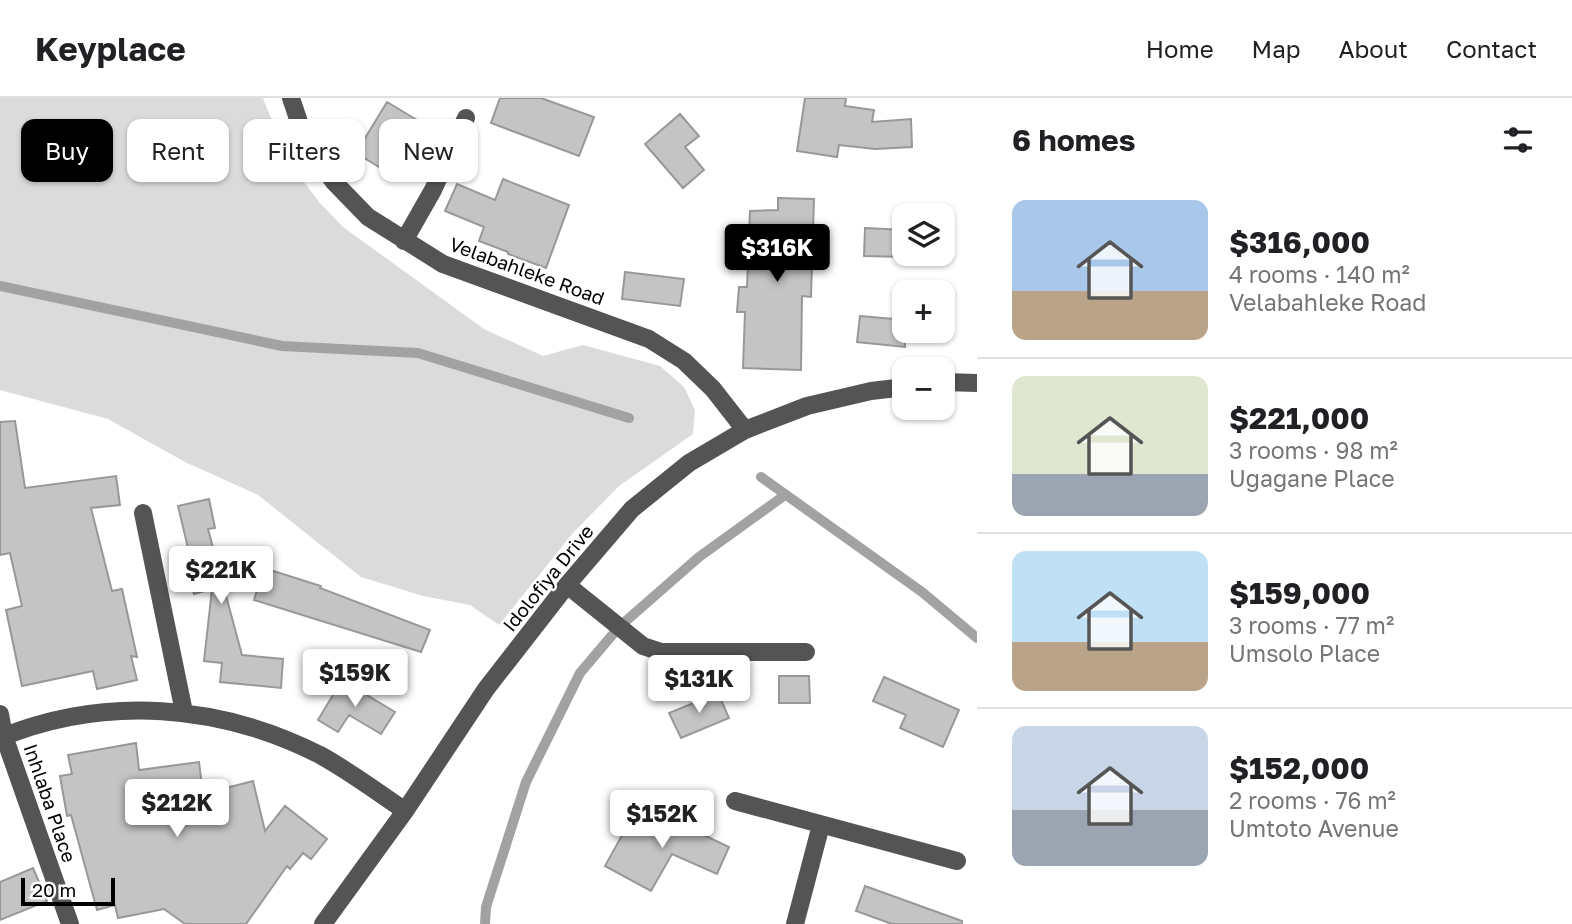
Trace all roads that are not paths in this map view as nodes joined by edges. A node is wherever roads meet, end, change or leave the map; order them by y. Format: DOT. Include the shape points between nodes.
graph roads {
  1 [pos="291,98"];
  2 [pos="466,118"];
  3 [pos="404,241"];
  4 [pos="955,382"];
  5 [pos="977,383"];
  6 [pos="892,389"];
  7 [pos="746,430"];
  8 [pos="143,513"];
  9 [pos="567,585"];
  10 [pos="806,652"];
  11 [pos="184,712"];
  12 [pos="0,714"];
  13 [pos="2,737"];
  14 [pos="735,801"];
  15 [pos="405,811"];
  16 [pos="821,825"];
  17 [pos="957,861"];
  18 [pos="70,924"];
  19 [pos="323,924"];
  20 [pos="795,924"];
  1 -- 3 [label="street, Velabahleke Road" via="306,143 334,182 368,218"];
  2 -- 3 [label="street"];
  3 -- 7 [label="street, Velabahleke Road" via="443,264 649,339 684,360"];
  4 -- 5 [label="street"];
  6 -- 7 [label="street, Idolofiya Drive" via="807,406"];
  7 -- 9 [label="street, Idolofiya Drive" via="689,463 632,509"];
  8 -- 11 [label="street"];
  9 -- 10 [label="street" via="643,646 661,652"];
  9 -- 15 [label="street, Idolofiya Drive" via="486,689"];
  11 -- 13 [label="street" via="114,711 36,725"];
  11 -- 15 [label="street" via="234,721 289,741 323,757"];
  12 -- 13 [label="street, Inhlaba Place"];
  13 -- 18 [label="street, Inhlaba Place"];
  14 -- 16 [label="street"];
  15 -- 19 [label="street, Idolofiya Drive"];
  16 -- 17 [label="street"];
  16 -- 20 [label="street"];
}
